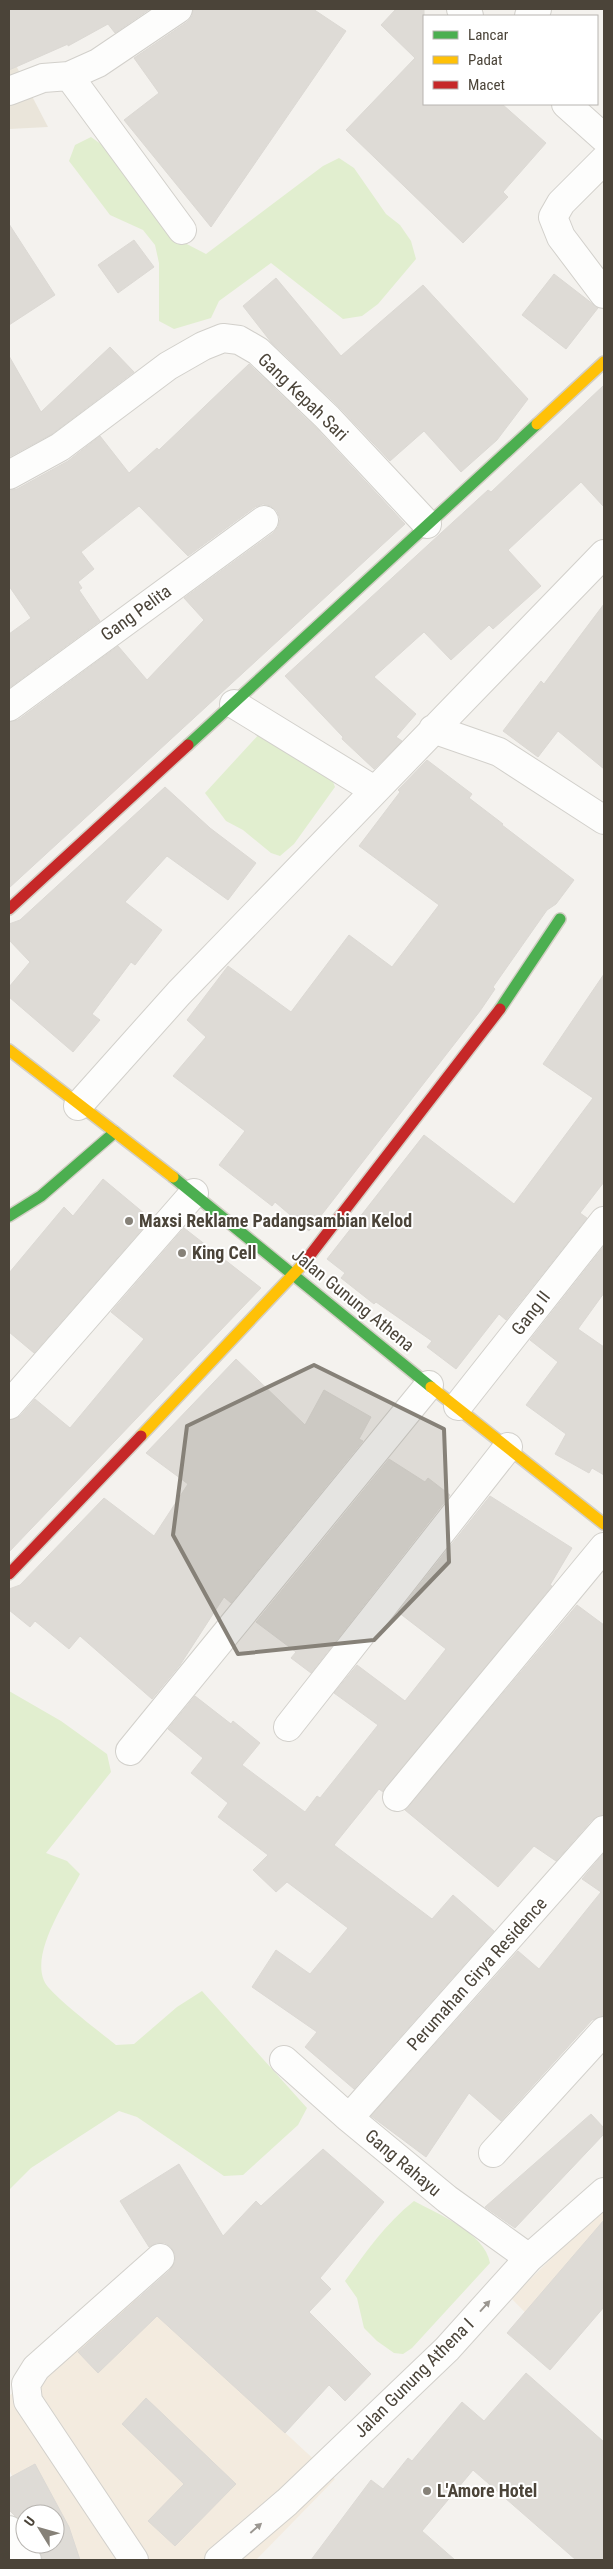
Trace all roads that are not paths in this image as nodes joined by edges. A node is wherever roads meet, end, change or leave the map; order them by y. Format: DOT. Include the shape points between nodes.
graph roads {
  1 [pos="178,9"];
  2 [pos="69,76"];
  3 [pos="9,91"];
  4 [pos="567,105"];
  5 [pos="604,138"];
  6 [pos="604,160"];
  7 [pos="182,230"];
  8 [pos="604,294"];
  9 [pos="604,362"];
  10 [pos="9,475"];
  11 [pos="264,520"];
  12 [pos="427,524"];
  13 [pos="604,554"];
  14 [pos="234,704"];
  15 [pos="9,707"];
  16 [pos="433,729"];
  17 [pos="374,790"];
  18 [pos="601,813"];
  19 [pos="9,909"];
  20 [pos="560,919"];
  21 [pos="9,1050"];
  22 [pos="78,1106"];
  23 [pos="115,1132"];
  24 [pos="194,1193"];
  25 [pos="9,1216"];
  26 [pos="604,1221"];
  27 [pos="295,1275"];
  28 [pos="429,1385"];
  29 [pos="9,1405"];
  30 [pos="458,1406"];
  31 [pos="508,1447"];
  32 [pos="604,1524"];
  33 [pos="604,1547"];
  34 [pos="9,1574"];
  35 [pos="288,1727"];
  36 [pos="130,1751"];
  37 [pos="397,1797"];
  38 [pos="604,1830"];
  39 [pos="604,2032"];
  40 [pos="284,2060"];
  41 [pos="349,2118"];
  42 [pos="493,2153"];
  43 [pos="604,2192"];
  44 [pos="160,2258"];
  45 [pos="529,2258"];
  46 [pos="9,2530"];
  47 [pos="27,2560"];
  48 [pos="134,2560"];
  49 [pos="219,2560"];
  1 -- 2 [label="street" via="98,63"];
  2 -- 3 [label="street" via="36,80"];
  2 -- 7 [label="street"];
  4 -- 5 [label="street"];
  6 -- 8 [label="street" via="560,203 553,217 561,237"];
  9 -- 12 [label="street"];
  10 -- 12 [label="street, Gang Kepah Sari" via="60,447 168,366 223,338 239,340 258,351 327,417"];
  11 -- 15 [label="street, Gang Pelita"];
  12 -- 14 [label="street"];
  13 -- 16 [label="street"];
  14 -- 17 [label="street"];
  14 -- 19 [label="street"];
  16 -- 17 [label="street"];
  16 -- 18 [label="street" via="499,752"];
  17 -- 22 [label="street" via="179,992"];
  20 -- 27 [label="street" via="493,1020"];
  21 -- 22 [label="street, Jalan Gunung Athena"];
  22 -- 23 [label="street, Jalan Gunung Athena"];
  23 -- 24 [label="street, Jalan Gunung Athena"];
  23 -- 25 [label="street" via="41,1196"];
  24 -- 27 [label="street, Jalan Gunung Athena"];
  24 -- 29 [label="street"];
  26 -- 30 [label="street, Gang II"];
  27 -- 28 [label="street, Jalan Gunung Athena"];
  27 -- 34 [label="street"];
  28 -- 30 [label="street, Jalan Gunung Athena"];
  28 -- 36 [label="street"];
  30 -- 31 [label="street, Jalan Gunung Athena"];
  31 -- 32 [label="street, Jalan Gunung Athena"];
  31 -- 35 [label="street"];
  33 -- 37 [label="street"];
  38 -- 41 [label="street, Perumahan Girya Residence"];
  39 -- 42 [label="street"];
  40 -- 41 [label="street, Gang Rahayu"];
  41 -- 45 [label="street, Gang Rahayu" via="447,2199"];
  43 -- 45 [label="street, Jalan Gunung Athena I"];
  44 -- 48 [label="street" via="36,2368 26,2384 28,2401"];
  49 -- 45 [label="street, Jalan Gunung Athena I, one-way" via="287,2502 440,2355"];
  46 -- 47 [label="street"];
}
